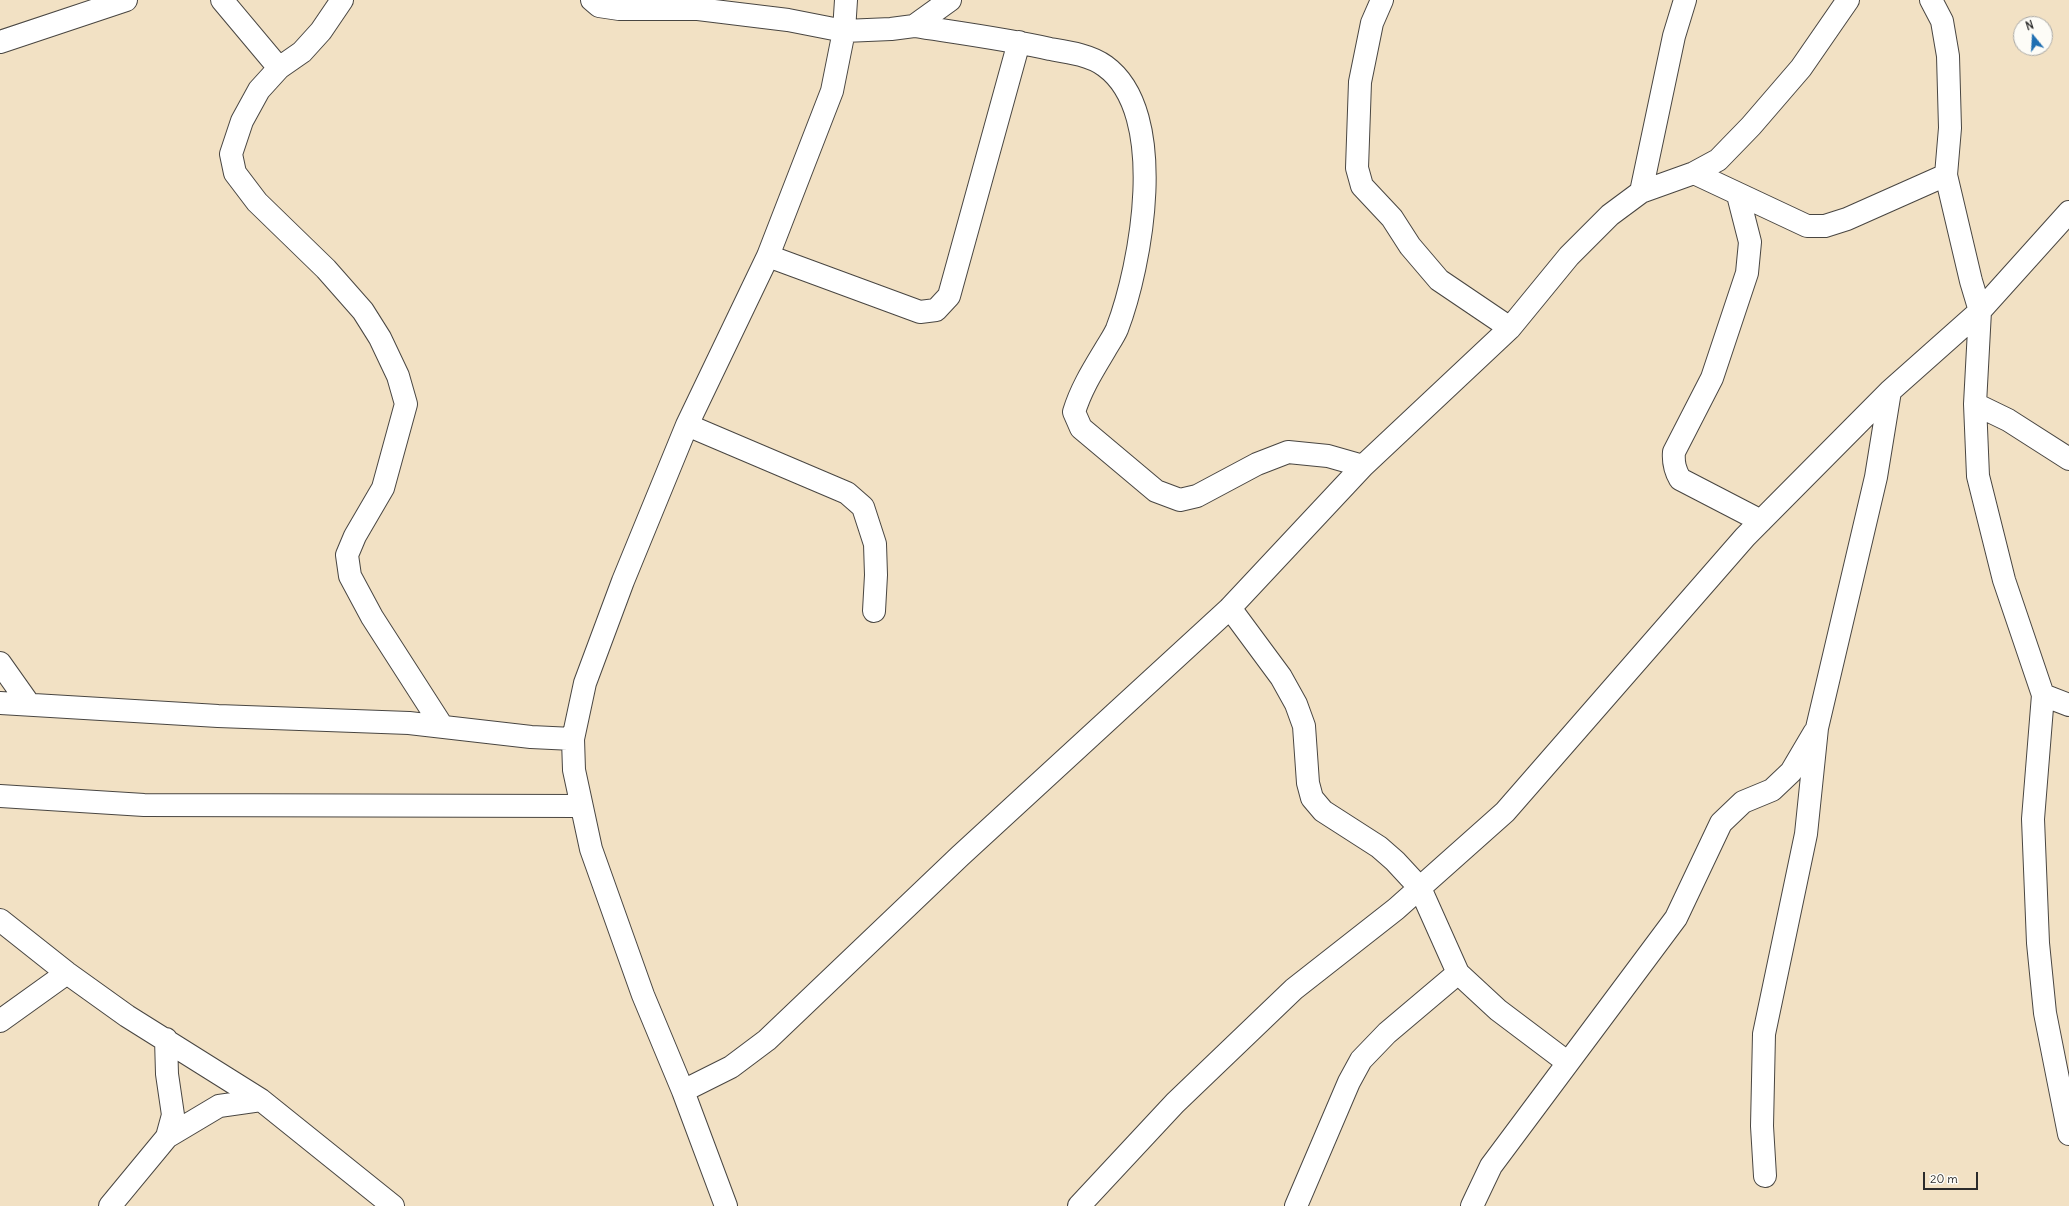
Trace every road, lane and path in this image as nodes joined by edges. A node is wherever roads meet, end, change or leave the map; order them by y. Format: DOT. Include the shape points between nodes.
graph roads {
  1 [pos="126,0"];
  2 [pos="222,0"];
  3 [pos="342,0"];
  4 [pos="592,0"];
  5 [pos="846,0"];
  6 [pos="950,0"];
  7 [pos="1382,0"];
  8 [pos="1685,0"];
  9 [pos="1848,0"];
  10 [pos="1931,0"];
  11 [pos="914,26"];
  12 [pos="844,31"];
  13 [pos="0,42"];
  14 [pos="1018,42"];
  15 [pos="279,68"];
  16 [pos="1694,173"];
  17 [pos="1946,175"];
  18 [pos="1641,192"];
  19 [pos="1738,195"];
  20 [pos="2069,212"];
  21 [pos="768,256"];
  22 [pos="1980,311"];
  23 [pos="1510,328"];
  24 [pos="1890,391"];
  25 [pos="1975,404"];
  26 [pos="687,425"];
  27 [pos="2039,441"];
  28 [pos="2069,459"];
  29 [pos="1363,466"];
  30 [pos="2069,474"];
  31 [pos="1761,521"];
  32 [pos="1230,608"];
  33 [pos="874,611"];
  34 [pos="0,663"];
  35 [pos="2043,695"];
  36 [pos="0,703"];
  37 [pos="29,704"];
  38 [pos="2069,705"];
  39 [pos="442,726"];
  40 [pos="1817,728"];
  41 [pos="573,738"];
  42 [pos="0,796"];
  43 [pos="580,806"];
  44 [pos="1420,888"];
  45 [pos="0,920"];
  46 [pos="67,973"];
  47 [pos="1458,973"];
  48 [pos="0,1022"];
  49 [pos="166,1039"];
  50 [pos="1567,1062"];
  51 [pos="683,1091"];
  52 [pos="261,1100"];
  53 [pos="2069,1134"];
  54 [pos="167,1136"];
  55 [pos="1765,1176"];
  56 [pos="110,1206"];
  57 [pos="393,1206"];
  58 [pos="726,1206"];
  59 [pos="1079,1206"];
  60 [pos="1296,1206"];
  61 [pos="1472,1206"];
  1 -- 13 [label="street"];
  2 -- 15 [label="street"];
  3 -- 15 [label="street" via="306,47"];
  4 -- 12 [label="street" via="599,6 619,9 698,9 788,20"];
  5 -- 12 [label="street"];
  6 -- 11 [label="street"];
  7 -- 23 [label="street" via="1372,22 1360,82 1357,168 1362,186 1392,218 1410,246 1439,280"];
  8 -- 18 [label="street" via="1672,44"];
  9 -- 16 [label="street" via="1801,68 1751,126 1718,160"];
  10 -- 17 [label="street" via="1942,21 1948,56 1950,128"];
  11 -- 12 [label="street"];
  11 -- 14 [label="street"];
  12 -- 21 [label="street" via="832,91"];
  14 -- 21 [label="street" via="949,296 936,310 920,312"];
  14 -- 29 [label="street" via="1078,54 1104,65 1124,87 1131,101 1145,152 1140,249 1117,330 1079,394 1074,412 1081,428 1156,490 1180,500 1197,496 1257,464 1288,452 1328,456"];
  15 -- 39 [label="street" via="259,90 242,121 231,154 235,173 257,202 326,269 363,311 380,338 398,376 406,404 383,488 347,555 350,576 372,617"];
  16 -- 18 [label="street"];
  16 -- 19 [label="street"];
  17 -- 19 [label="street" via="1847,220 1825,226 1806,226"];
  17 -- 22 [label="street"];
  18 -- 23 [label="street" via="1610,215 1569,256"];
  19 -- 31 [label="street" via="1750,242 1747,273 1712,378 1674,452 1673,460 1680,479"];
  20 -- 22 [label="street"];
  21 -- 26 [label="street"];
  22 -- 24 [label="street"];
  22 -- 25 [label="street"];
  23 -- 29 [label="street"];
  24 -- 31 [label="street"];
  24 -- 40 [label="street" via="1876,477"];
  25 -- 27 [label="street" via="2008,420"];
  25 -- 35 [label="street" via="1978,476 2004,580"];
  26 -- 33 [label="street" via="847,493 863,507 875,544"];
  26 -- 41 [label="street" via="623,581 585,683"];
  27 -- 28 [label="street"];
  27 -- 30 [label="street"];
  29 -- 32 [label="street"];
  31 -- 44 [label="street" via="1505,812"];
  32 -- 44 [label="street" via="1281,678 1296,704 1304,726 1308,783 1312,798 1323,810 1379,847"];
  32 -- 51 [label="street" via="960,856 767,1040 731,1067"];
  34 -- 37 [label="street"];
  35 -- 38 [label="street"];
  35 -- 53 [label="street" via="2033,819 2038,943 2045,1013"];
  36 -- 37 [label="street"];
  37 -- 39 [label="street"];
  39 -- 41 [label="street" via="531,737"];
  40 -- 50 [label="street" via="1791,772 1772,790 1743,802 1721,823 1676,918"];
  40 -- 55 [label="street" via="1806,834 1764,1034 1762,1126"];
  41 -- 43 [label="street" via="574,770"];
  42 -- 43 [label="street" via="144,805"];
  43 -- 51 [label="street" via="591,850 643,995"];
  44 -- 47 [label="street"];
  44 -- 59 [label="street" via="1294,989 1175,1103"];
  45 -- 46 [label="street"];
  46 -- 48 [label="street"];
  46 -- 49 [label="street" via="127,1016"];
  47 -- 50 [label="street" via="1498,1010"];
  47 -- 60 [label="street" via="1387,1033 1361,1060 1349,1082"];
  49 -- 52 [label="street"];
  49 -- 54 [label="street" via="167,1074 173,1115"];
  50 -- 61 [label="street" via="1491,1166"];
  51 -- 58 [label="street"];
  52 -- 54 [label="street" via="219,1106"];
  52 -- 57 [label="street"];
  54 -- 56 [label="street"];
}
